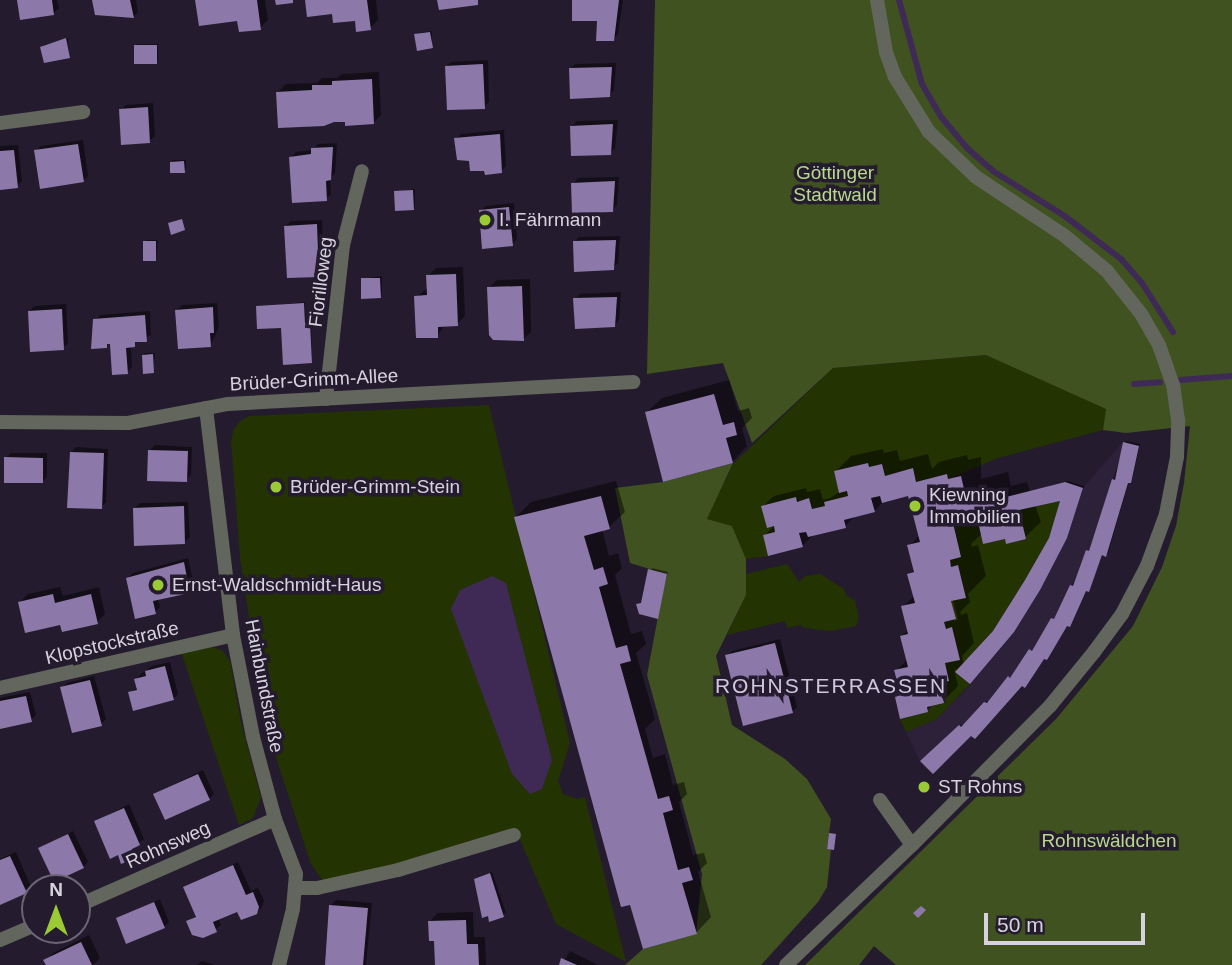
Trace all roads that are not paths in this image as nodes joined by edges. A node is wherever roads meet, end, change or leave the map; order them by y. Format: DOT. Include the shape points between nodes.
graph roads {
  1 [pos="877,0"];
  2 [pos="83,112"];
  3 [pos="0,123"];
  4 [pos="362,172"];
  5 [pos="633,382"];
  6 [pos="326,399"];
  7 [pos="206,408"];
  8 [pos="0,422"];
  9 [pos="233,635"];
  10 [pos="0,688"];
  11 [pos="880,800"];
  12 [pos="275,819"];
  13 [pos="514,835"];
  14 [pos="912,845"];
  15 [pos="296,888"];
  16 [pos="91,900"];
  17 [pos="21,931"];
  18 [pos="0,940"];
  19 [pos="279,965"];
  20 [pos="786,965"];
  1 -- 14 [label="street" via="895,77 929,132 976,177 1065,236 1107,271 1159,345 1171,377 1178,420 1177,457 1166,514 1147,566 1122,614 1050,706"];
  2 -- 3 [label="street"];
  4 -- 6 [label="street, Fiorilloweg" via="344,245"];
  5 -- 6 [label="street, Brüder-Grimm-Allee"];
  6 -- 7 [label="street, Brüder-Grimm-Allee"];
  7 -- 8 [label="street, Brüder-Grimm-Allee" via="128,423"];
  7 -- 9 [label="street, Hainbundstraße"];
  9 -- 10 [label="street, Klopstockstraße"];
  9 -- 12 [label="street, Hainbundstraße"];
  11 -- 14 [label="street"];
  12 -- 15 [label="street, Hainbundstraße" via="296,874"];
  12 -- 16 [label="street, Rohnsweg"];
  13 -- 15 [label="street" via="398,870 317,888"];
  14 -- 20 [label="street"];
  15 -- 19 [label="street, Hainbundstraße"];
  17 -- 18 [label="street"];
}
